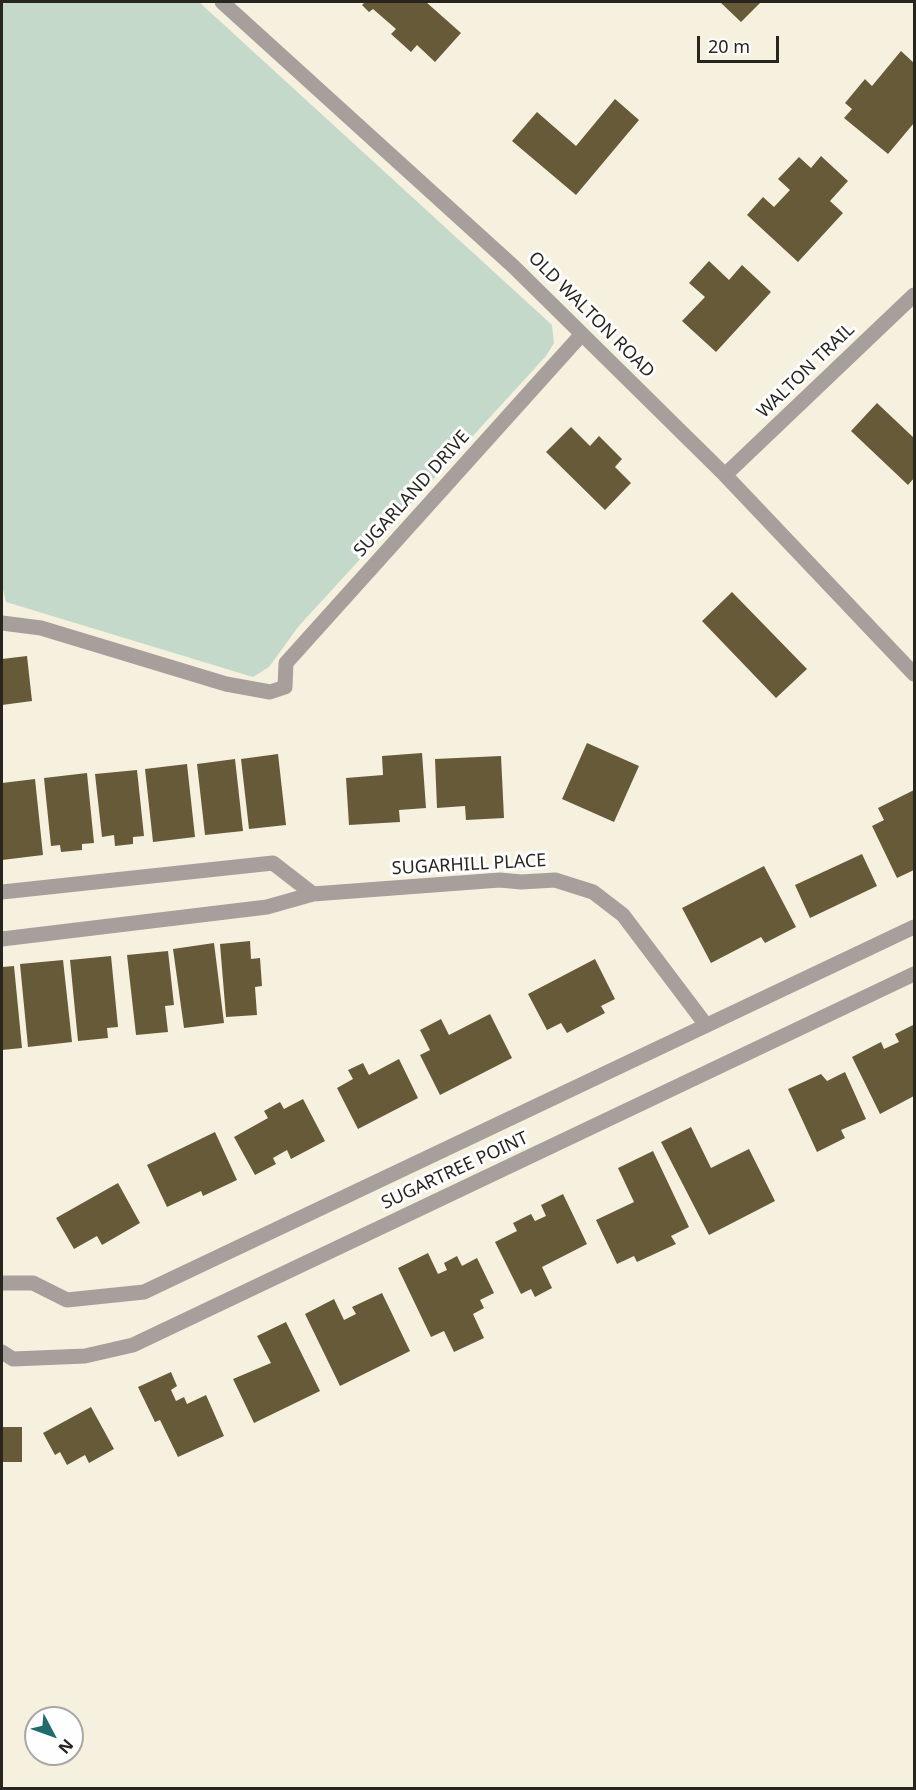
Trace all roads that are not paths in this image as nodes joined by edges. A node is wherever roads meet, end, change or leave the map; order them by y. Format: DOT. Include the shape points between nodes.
graph roads {
  1 [pos="222,2"];
  2 [pos="915,295"];
  3 [pos="582,334"];
  4 [pos="725,476"];
  5 [pos="2,623"];
  6 [pos="915,674"];
  7 [pos="2,892"];
  8 [pos="313,894"];
  9 [pos="915,927"];
  10 [pos="2,939"];
  11 [pos="915,974"];
  12 [pos="706,1025"];
  13 [pos="2,1283"];
  14 [pos="2,1352"];
  1 -- 3 [label="street, OLD WALTON ROAD" via="514,267"];
  2 -- 4 [label="street, WALTON TRAIL"];
  3 -- 4 [label="street, OLD WALTON ROAD"];
  3 -- 5 [label="street, SUGARLAND DRIVE" via="286,663 285,687 270,692 226,684 41,628"];
  4 -- 6 [label="street, OLD WALTON ROAD"];
  7 -- 8 [label="street" via="273,863"];
  8 -- 10 [label="street, SUGARHILL PLACE" via="267,907"];
  8 -- 12 [label="street, SUGARHILL PLACE" via="500,880 555,880 593,892 623,915"];
  9 -- 12 [label="street, SUGARTREE POINT"];
  11 -- 14 [label="street, SUGARTREE POINT" via="133,1346 75,1356 13,1359"];
  12 -- 13 [label="street, SUGARTREE POINT" via="144,1292 67,1300 33,1284"];
}
